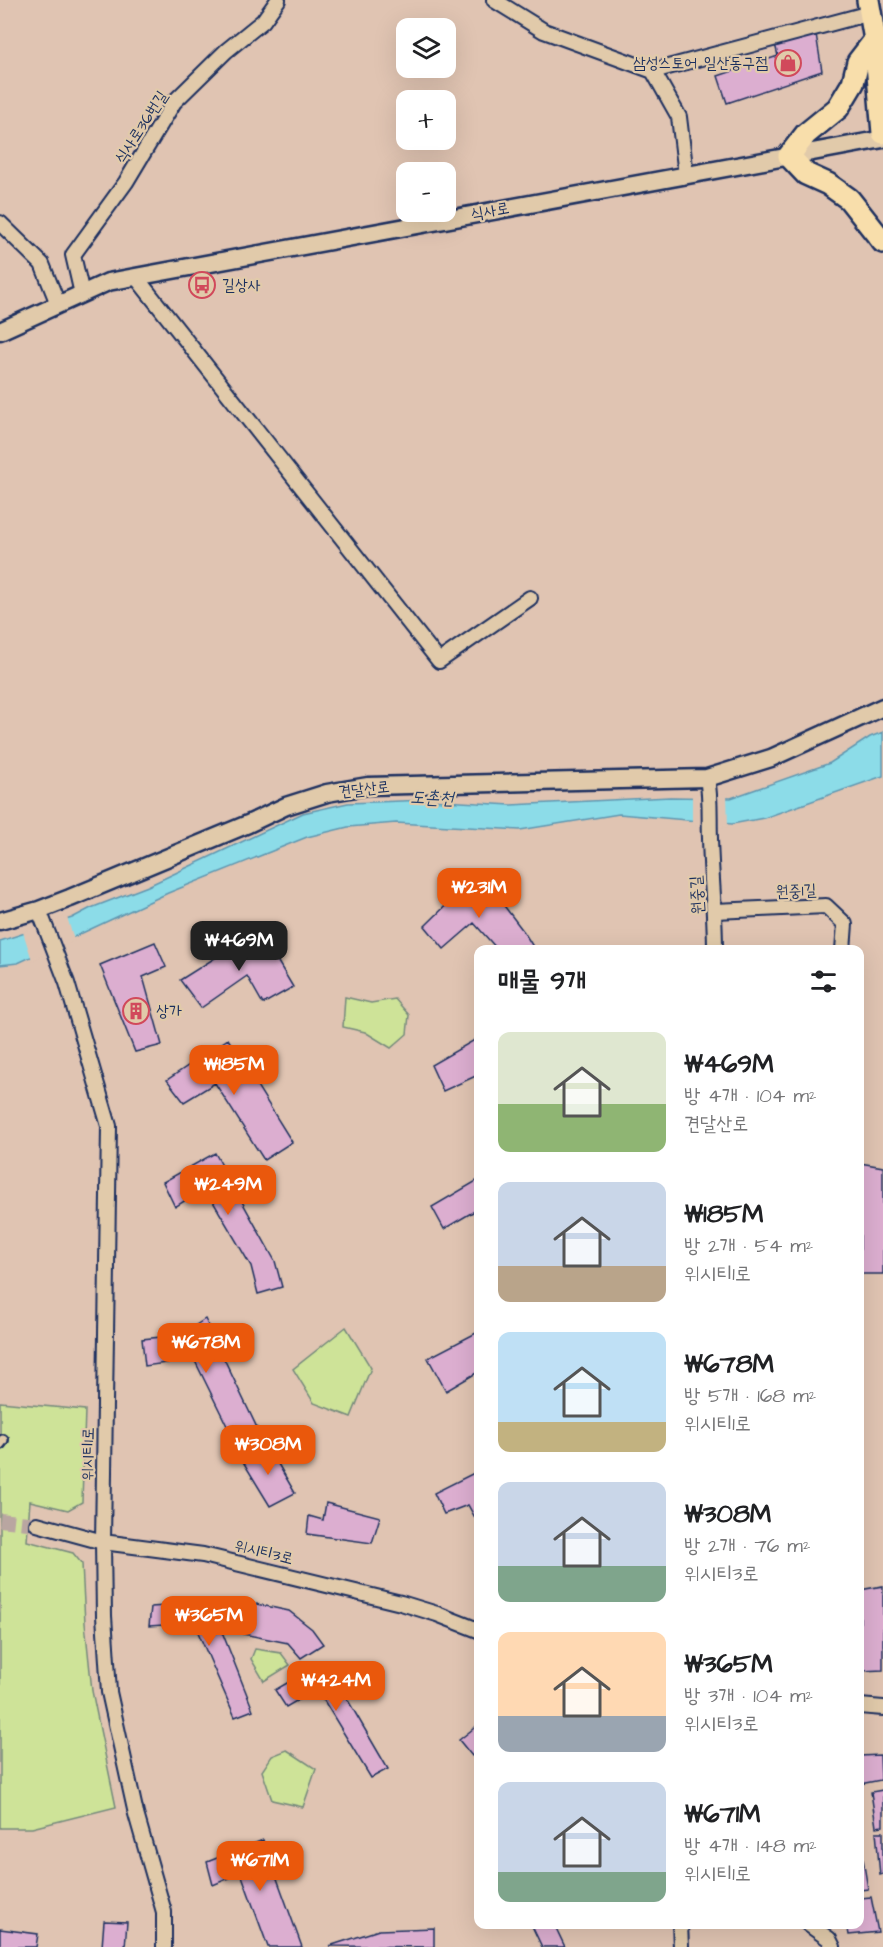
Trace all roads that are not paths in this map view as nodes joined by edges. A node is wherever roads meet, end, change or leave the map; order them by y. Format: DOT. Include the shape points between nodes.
graph roads {
  1 [pos="278,0"];
  2 [pos="494,0"];
  3 [pos="869,6"];
  4 [pos="875,40"];
  5 [pos="653,71"];
  6 [pos="883,133"];
  7 [pos="883,139"];
  8 [pos="789,156"];
  9 [pos="686,175"];
  10 [pos="0,223"];
  11 [pos="883,242"];
  12 [pos="136,277"];
  13 [pos="82,294"];
  14 [pos="58,304"];
  15 [pos="0,331"];
  16 [pos="530,598"];
  17 [pos="883,707"];
  18 [pos="708,784"];
  19 [pos="715,911"];
  20 [pos="41,915"];
  21 [pos="0,921"];
  22 [pos="715,945"];
  23 [pos="843,945"];
  24 [pos="37,1524"];
  25 [pos="103,1542"];
  26 [pos="474,1628"];
  27 [pos="864,1706"];
  28 [pos="883,1708"];
  29 [pos="680,1929"];
  30 [pos="815,1929"];
  31 [pos="164,1947"];
  32 [pos="681,1947"];
  33 [pos="833,1947"];
  1 -- 13 [label="street, 식사로36번길" via="263,21 174,102 126,182 73,255"];
  2 -- 5 [label="street" via="544,31"];
  3 -- 4 [label="main road"];
  3 -- 5 [label="street"];
  4 -- 6 [label="main road"];
  4 -- 8 [label="main road" via="858,62 853,83 838,108 806,134"];
  5 -- 9 [label="street" via="679,117"];
  7 -- 8 [label="street, 식사로"];
  8 -- 9 [label="street, 식사로"];
  8 -- 11 [label="main road" via="806,174 828,183 849,199"];
  9 -- 12 [label="street, 식사로"];
  10 -- 14 [label="street" via="42,264"];
  12 -- 13 [label="street, 식사로" via="108,282"];
  12 -- 16 [label="street" via="439,661"];
  13 -- 14 [label="street, 식사로"];
  14 -- 15 [label="street, 식사로"];
  17 -- 18 [label="street, 견달산로"];
  18 -- 19 [label="street, 원중길"];
  18 -- 20 [label="street, 견달산로" via="519,782 348,788 286,807"];
  19 -- 22 [label="street, 원중길"];
  19 -- 23 [label="street, 원중1길" via="826,906 845,924"];
  20 -- 21 [label="street, 견달산로"];
  20 -- 25 [label="street, 위시티1로" via="60,962 109,1126"];
  24 -- 25 [label="street, 위시티3로"];
  25 -- 26 [label="street, 위시티3로" via="203,1555 401,1603"];
  25 -- 31 [label="street, 위시티1로" via="109,1692 136,1814 164,1912"];
  27 -- 28 [label="street"];
  29 -- 32 [label="street"];
  30 -- 33 [label="street"];
}
